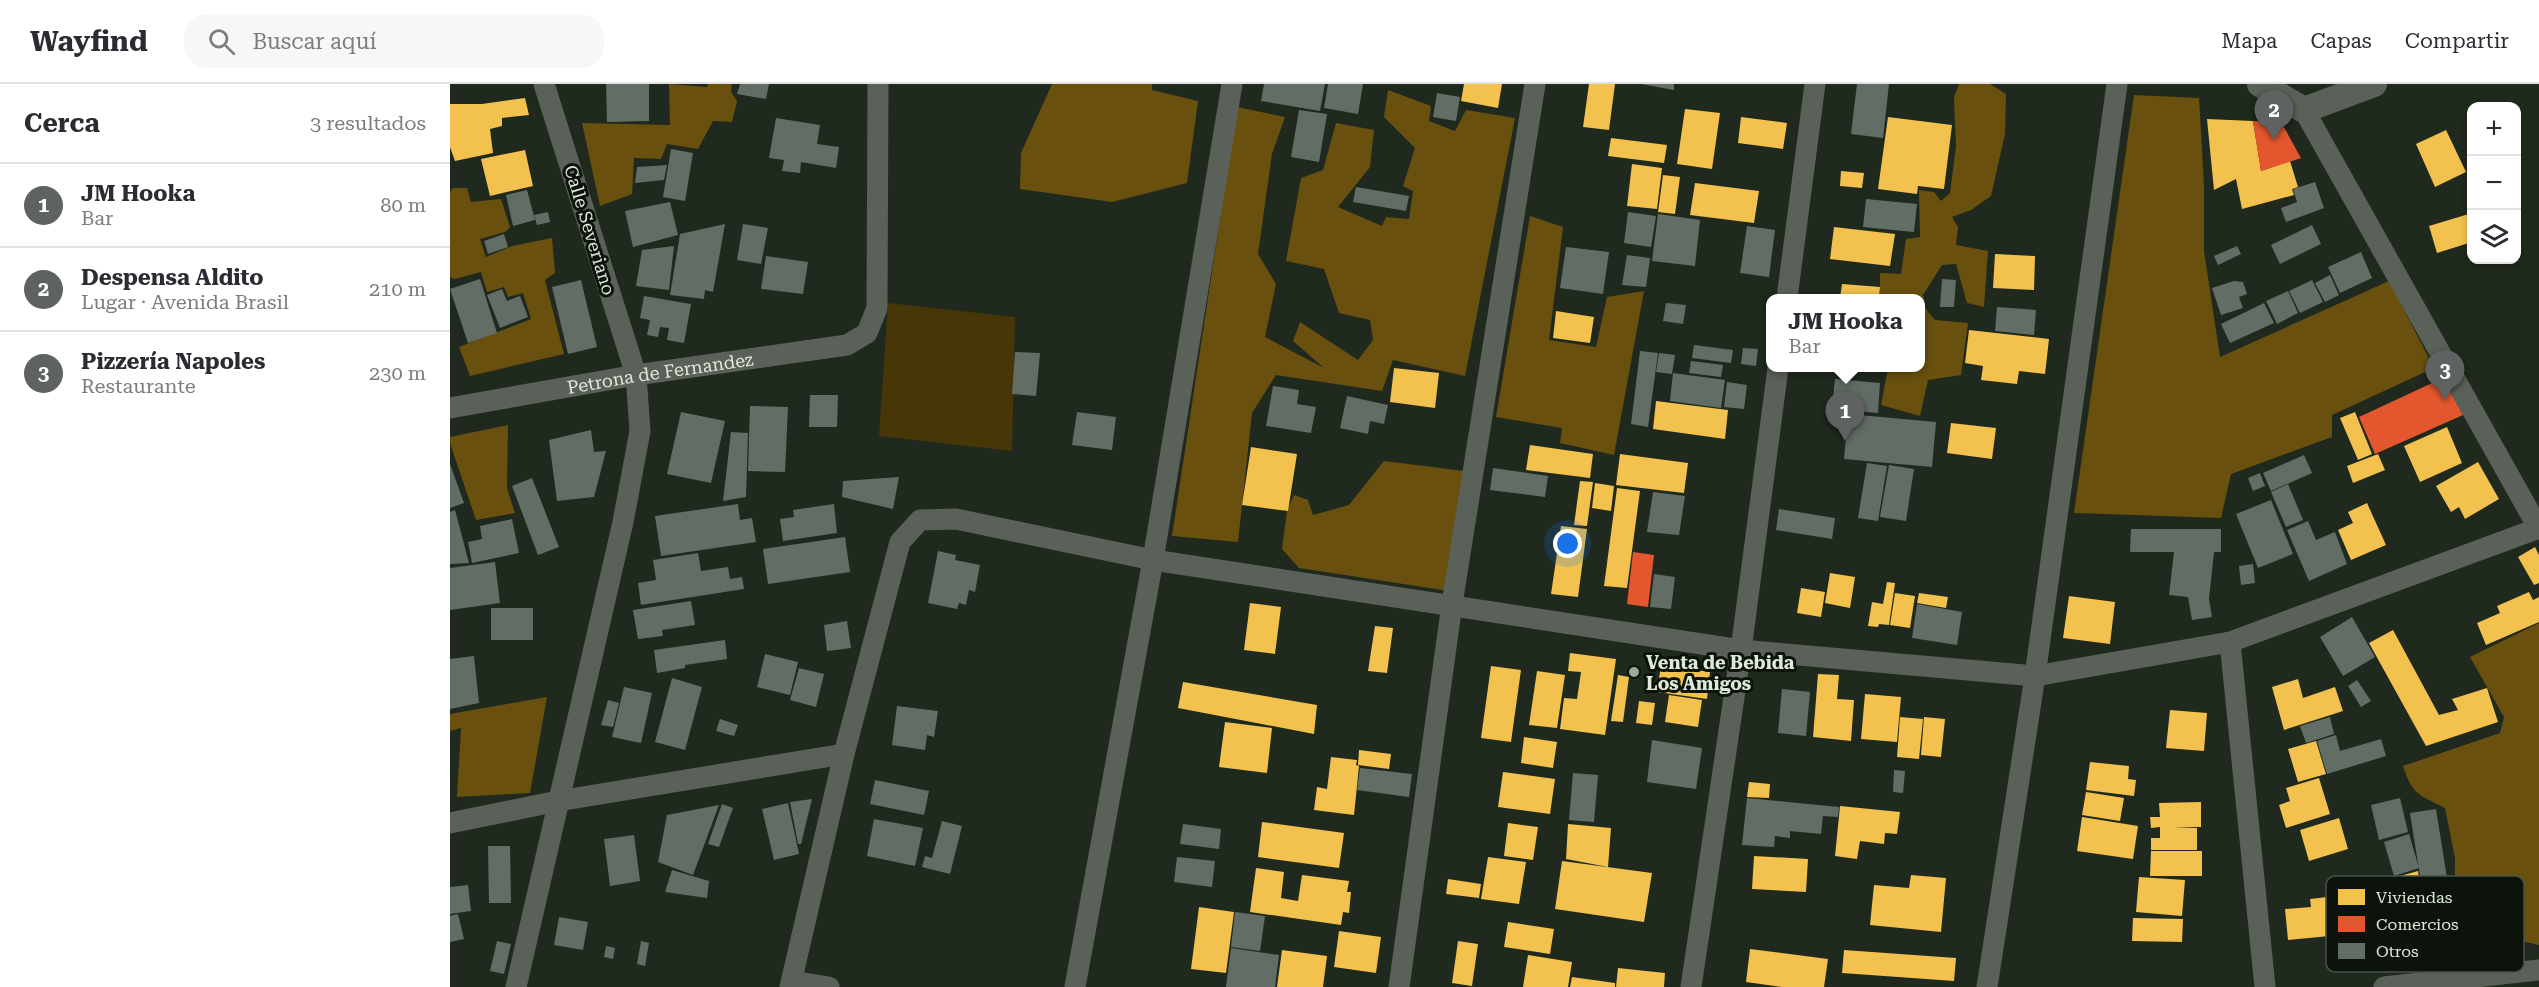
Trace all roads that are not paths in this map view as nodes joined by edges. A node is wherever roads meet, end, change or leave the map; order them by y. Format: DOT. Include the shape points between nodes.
graph roads {
  1 [pos="544,84"];
  2 [pos="878,84"];
  3 [pos="1232,84"];
  4 [pos="1535,84"];
  5 [pos="1815,84"];
  6 [pos="2117,84"];
  7 [pos="2260,84"];
  8 [pos="2374,84"];
  9 [pos="2304,110"];
  10 [pos="1788,294"];
  11 [pos="1777,372"];
  12 [pos="636,375"];
  13 [pos="450,408"];
  14 [pos="2539,529"];
  15 [pos="1153,560"];
  16 [pos="1452,604"];
  17 [pos="2230,642"];
  18 [pos="1741,650"];
  19 [pos="2035,676"];
  20 [pos="844,754"];
  21 [pos="558,801"];
  22 [pos="450,824"];
  23 [pos="2539,970"];
  24 [pos="2521,972"];
  25 [pos="2524,972"];
  26 [pos="791,984"];
  27 [pos="516,987"];
  28 [pos="829,987"];
  29 [pos="1076,987"];
  30 [pos="1399,987"];
  31 [pos="1691,987"];
  32 [pos="1987,987"];
  33 [pos="2265,987"];
  34 [pos="2384,987"];
  1 -- 12 [label="street, Calle Severiano"];
  2 -- 12 [label="street, Petrona de Fernandez" via="877,308 867,333 847,345"];
  3 -- 15 [label="street"];
  4 -- 16 [label="street"];
  5 -- 10 [label="street"];
  6 -- 19 [label="street"];
  7 -- 9 [label="street"];
  8 -- 9 [label="street"];
  9 -- 14 [label="street"];
  11 -- 18 [label="street"];
  12 -- 13 [label="street, Petrona de Fernandez"];
  12 -- 21 [label="street, Calle Severiano" via="640,431 623,522"];
  14 -- 17 [label="street"];
  15 -- 16 [label="street"];
  15 -- 20 [label="street" via="956,519 920,520 900,542"];
  15 -- 29 [label="street"];
  16 -- 18 [label="street"];
  16 -- 30 [label="street"];
  17 -- 19 [label="street"];
  17 -- 33 [label="street"];
  18 -- 19 [label="street"];
  18 -- 31 [label="street"];
  19 -- 32 [label="street"];
  20 -- 21 [label="street"];
  20 -- 26 [label="street"];
  21 -- 22 [label="street"];
  21 -- 27 [label="street, Calle Severiano"];
  23 -- 25 [label="street"];
  24 -- 34 [label="street"];
  26 -- 28 [label="street"];
}
